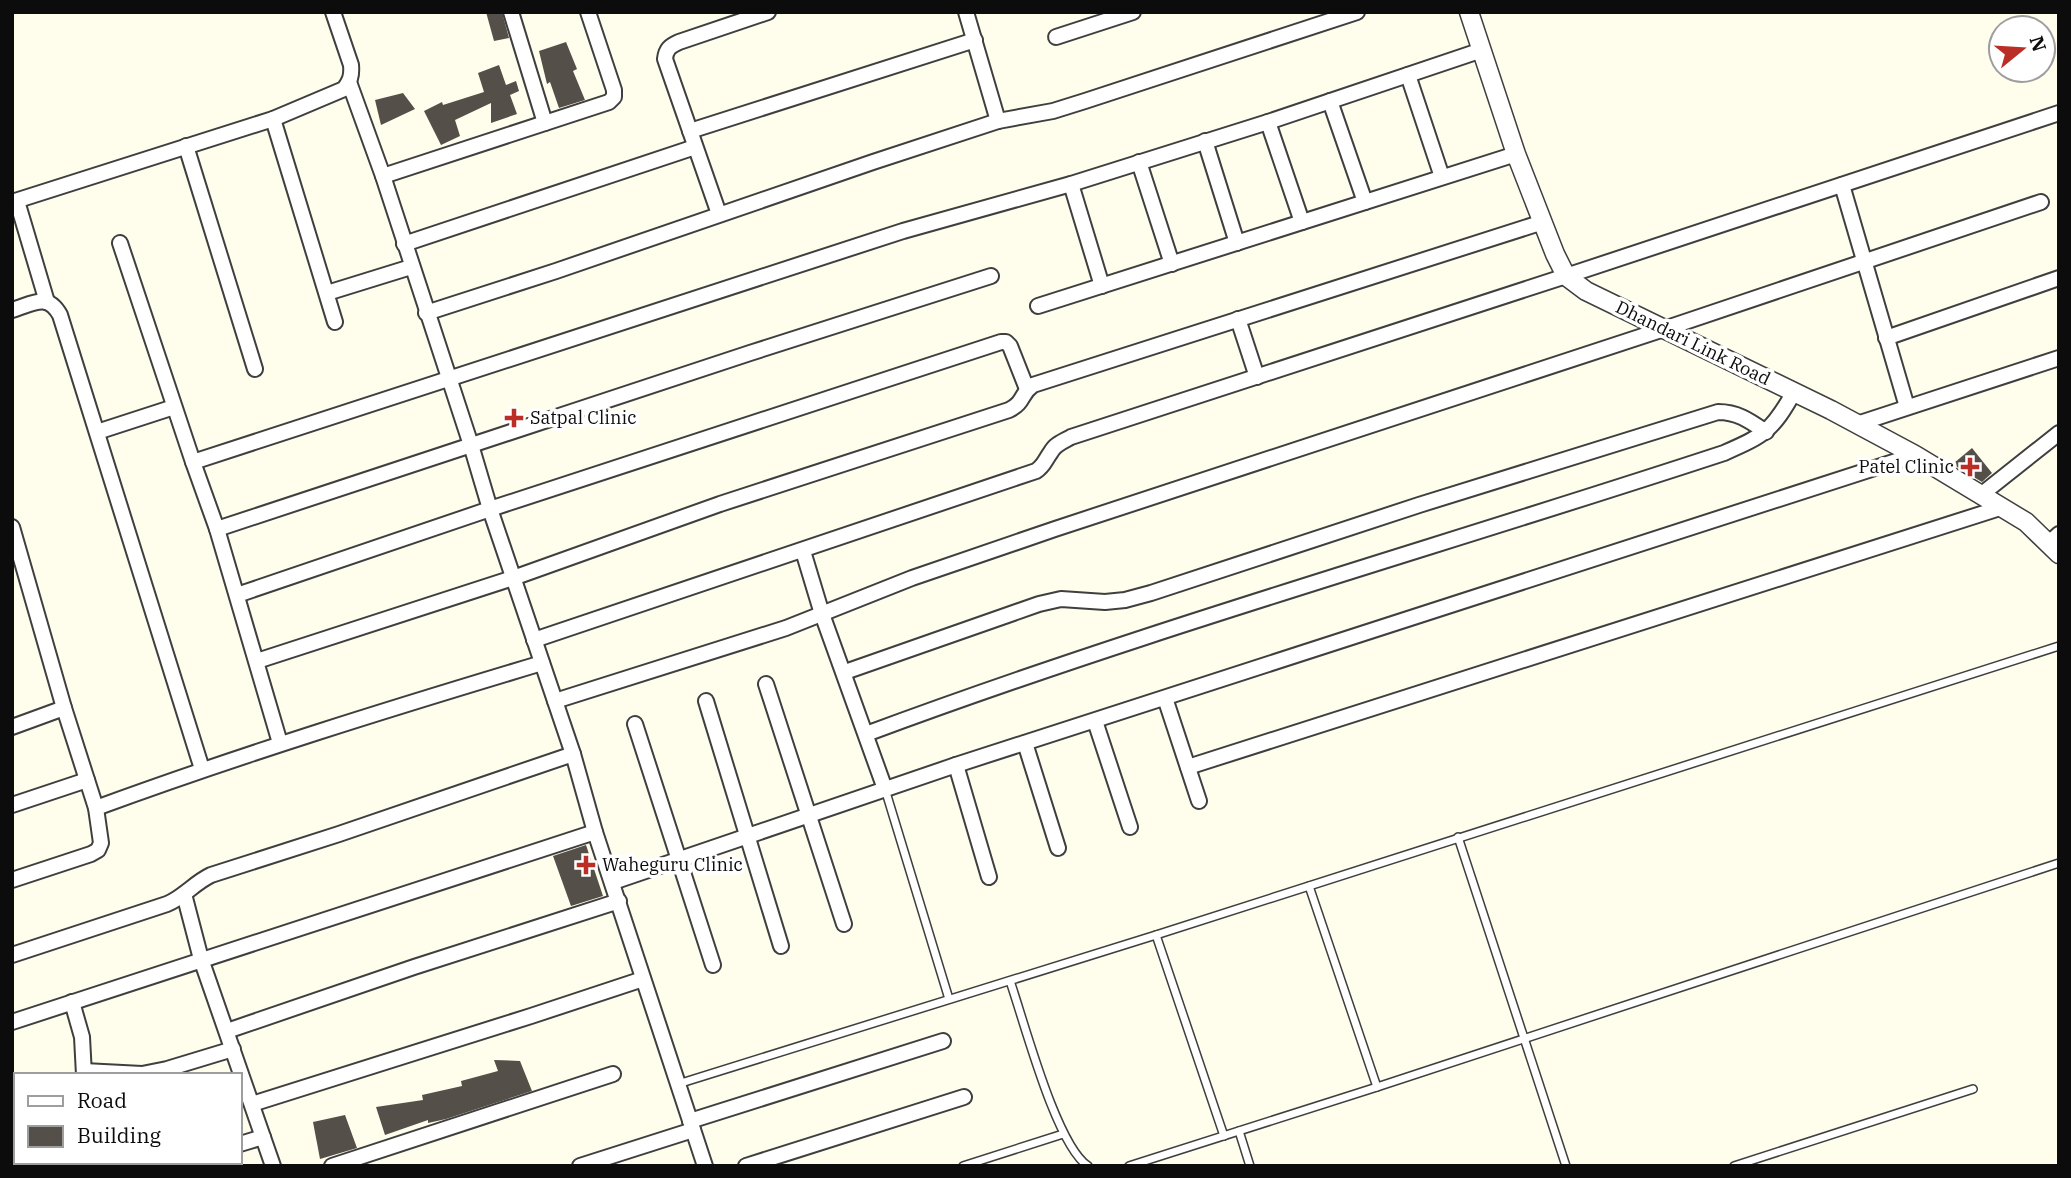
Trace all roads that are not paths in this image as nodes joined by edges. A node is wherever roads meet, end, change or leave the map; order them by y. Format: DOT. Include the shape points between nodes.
graph roads {
  1 [pos="333,12"];
  2 [pos="511,12"];
  3 [pos="588,12"];
  4 [pos="768,12"];
  5 [pos="965,12"];
  6 [pos="1133,12"];
  7 [pos="1357,12"];
  8 [pos="1469,12"];
  9 [pos="1056,37"];
  10 [pos="975,40"];
  11 [pos="1482,50"];
  12 [pos="1408,75"];
  13 [pos="349,82"];
  14 [pos="1330,101"];
  15 [pos="2059,113"];
  16 [pos="273,119"];
  17 [pos="998,121"];
  18 [pos="1268,122"];
  19 [pos="545,123"];
  20 [pos="690,131"];
  21 [pos="1205,141"];
  22 [pos="186,146"];
  23 [pos="695,147"];
  24 [pos="1516,154"];
  25 [pos="1139,162"];
  26 [pos="383,176"];
  27 [pos="1442,177"];
  28 [pos="1071,184"];
  29 [pos="1843,185"];
  30 [pos="15,202"];
  31 [pos="1365,202"];
  32 [pos="2041,202"];
  33 [pos="719,215"];
  34 [pos="1302,222"];
  35 [pos="1542,222"];
  36 [pos="120,243"];
  37 [pos="1237,243"];
  38 [pos="404,244"];
  39 [pos="1864,262"];
  40 [pos="1172,264"];
  41 [pos="411,267"];
  42 [pos="991,276"];
  43 [pos="1566,276"];
  44 [pos="2059,278"];
  45 [pos="1102,286"];
  46 [pos="327,293"];
  47 [pos="47,302"];
  48 [pos="1038,306"];
  49 [pos="12,310"];
  50 [pos="426,313"];
  51 [pos="1238,318"];
  52 [pos="335,322"];
  53 [pos="1664,330"];
  54 [pos="1886,338"];
  55 [pos="2059,358"];
  56 [pos="255,369"];
  57 [pos="1257,377"];
  58 [pos="449,379"];
  59 [pos="1027,389"];
  60 [pos="1794,392"];
  61 [pos="174,407"];
  62 [pos="1907,407"];
  63 [pos="1857,424"];
  64 [pos="97,432"];
  65 [pos="1766,432"];
  66 [pos="2059,433"];
  67 [pos="471,445"];
  68 [pos="1915,455"];
  69 [pos="192,462"];
  70 [pos="1982,495"];
  71 [pos="2003,507"];
  72 [pos="490,509"];
  73 [pos="12,527"];
  74 [pos="217,529"];
  75 [pos="2055,544"];
  76 [pos="803,551"];
  77 [pos="513,578"];
  78 [pos="237,595"];
  79 [pos="822,614"];
  80 [pos="534,640"];
  81 [pos="2059,646"];
  82 [pos="257,661"];
  83 [pos="541,663"];
  84 [pos="845,672"];
  85 [pos="766,684"];
  86 [pos="1165,698"];
  87 [pos="555,701"];
  88 [pos="706,701"];
  89 [pos="64,708"];
  90 [pos="1095,720"];
  91 [pos="635,724"];
  92 [pos="12,727"];
  93 [pos="866,734"];
  94 [pos="280,743"];
  95 [pos="1025,743"];
  96 [pos="573,754"];
  97 [pos="956,765"];
  98 [pos="1188,767"];
  99 [pos="202,769"];
  100 [pos="87,780"];
  101 [pos="885,789"];
  102 [pos="1199,801"];
  103 [pos="12,805"];
  104 [pos="96,808"];
  105 [pos="808,815"];
  106 [pos="1130,827"];
  107 [pos="595,832"];
  108 [pos="747,836"];
  109 [pos="1458,837"];
  110 [pos="1058,848"];
  111 [pos="678,859"];
  112 [pos="2059,863"];
  113 [pos="989,877"];
  114 [pos="12,880"];
  115 [pos="613,882"];
  116 [pos="1309,886"];
  117 [pos="184,894"];
  118 [pos="619,901"];
  119 [pos="844,924"];
  120 [pos="1156,935"];
  121 [pos="781,946"];
  122 [pos="12,955"];
  123 [pos="201,959"];
  124 [pos="713,965"];
  125 [pos="643,979"];
  126 [pos="1010,981"];
  127 [pos="949,999"];
  128 [pos="72,1002"];
  129 [pos="12,1021"];
  130 [pos="227,1031"];
  131 [pos="1524,1038"];
  132 [pos="943,1041"];
  133 [pos="233,1049"];
  134 [pos="84,1073"];
  135 [pos="147,1073"];
  136 [pos="241,1073"];
  137 [pos="613,1074"];
  138 [pos="242,1075"];
  139 [pos="677,1084"];
  140 [pos="1377,1087"];
  141 [pos="1973,1089"];
  142 [pos="964,1097"];
  143 [pos="252,1104"];
  144 [pos="692,1125"];
  145 [pos="1239,1132"];
  146 [pos="1063,1134"];
  147 [pos="1224,1136"];
  148 [pos="263,1137"];
  149 [pos="242,1143"];
  150 [pos="273,1166"];
  151 [pos="332,1166"];
  152 [pos="580,1166"];
  153 [pos="705,1166"];
  154 [pos="746,1166"];
  155 [pos="963,1166"];
  156 [pos="1088,1166"];
  157 [pos="1129,1166"];
  158 [pos="1250,1166"];
  159 [pos="1566,1166"];
  160 [pos="1734,1166"];
  1 -- 13 [label="street" via="351,65"];
  2 -- 19 [label="street"];
  3 -- 19 [label="street" via="614,97"];
  4 -- 20 [label="street" via="679,42 666,51 665,60"];
  5 -- 10 [label="street"];
  6 -- 9 [label="street"];
  7 -- 17 [label="street" via="1053,111"];
  8 -- 11 [label="street"];
  10 -- 17 [label="street"];
  10 -- 20 [label="street"];
  11 -- 12 [label="street"];
  11 -- 24 [label="street"];
  12 -- 14 [label="street"];
  12 -- 27 [label="street"];
  13 -- 16 [label="street" via="333,95"];
  13 -- 26 [label="street"];
  14 -- 18 [label="street"];
  14 -- 31 [label="street"];
  15 -- 29 [label="street"];
  16 -- 22 [label="street"];
  16 -- 46 [label="street"];
  17 -- 33 [label="street"];
  18 -- 21 [label="street"];
  18 -- 34 [label="street"];
  19 -- 26 [label="street"];
  20 -- 23 [label="street"];
  21 -- 25 [label="street"];
  21 -- 37 [label="street"];
  22 -- 30 [label="street"];
  22 -- 56 [label="street"];
  23 -- 33 [label="street"];
  23 -- 38 [label="street"];
  24 -- 27 [label="street"];
  24 -- 35 [label="street"];
  25 -- 28 [label="street"];
  25 -- 40 [label="street"];
  26 -- 38 [label="street"];
  27 -- 31 [label="street"];
  28 -- 45 [label="street"];
  28 -- 58 [label="street" via="929,223"];
  29 -- 39 [label="street"];
  29 -- 43 [label="street"];
  30 -- 47 [label="street"];
  31 -- 34 [label="street"];
  32 -- 39 [label="street"];
  33 -- 50 [label="street"];
  34 -- 37 [label="street"];
  35 -- 43 [label="street"];
  35 -- 51 [label="street"];
  36 -- 61 [label="street"];
  37 -- 40 [label="street"];
  38 -- 41 [label="street"];
  39 -- 53 [label="street"];
  39 -- 54 [label="street"];
  40 -- 45 [label="street"];
  41 -- 46 [label="street"];
  41 -- 50 [label="street"];
  42 -- 67 [label="street"];
  43 -- 53 [label="street, Dhandari Link Road"];
  43 -- 57 [label="street"];
  44 -- 54 [label="street"];
  45 -- 48 [label="street"];
  46 -- 52 [label="street"];
  47 -- 49 [label="street"];
  47 -- 64 [label="street" via="60,315"];
  50 -- 58 [label="street"];
  51 -- 57 [label="street"];
  51 -- 59 [label="street"];
  53 -- 60 [label="street, Dhandari Link Road"];
  53 -- 79 [label="street" via="1067,525"];
  54 -- 62 [label="street"];
  55 -- 62 [label="street"];
  57 -- 76 [label="street" via="1071,437 1056,446 1036,471"];
  58 -- 67 [label="street"];
  58 -- 69 [label="street"];
  59 -- 72 [label="street" via="1010,345 1001,342"];
  59 -- 77 [label="street" via="1018,406 1009,410 720,504"];
  60 -- 63 [label="street, Dhandari Link Road"];
  60 -- 65 [label="street"];
  61 -- 64 [label="street"];
  61 -- 69 [label="street"];
  62 -- 63 [label="street"];
  63 -- 68 [label="street, Dhandari Link Road"];
  64 -- 99 [label="street"];
  65 -- 84 [label="street" via="1732,412 1717,412 1151,593 1105,602 1061,599 1039,604"];
  65 -- 93 [label="street" via="1724,453 1201,620"];
  66 -- 70 [label="street"];
  67 -- 72 [label="street"];
  67 -- 74 [label="street"];
  68 -- 70 [label="street, Dhandari Link Road"];
  68 -- 86 [label="street"];
  69 -- 74 [label="street"];
  70 -- 71 [label="street, Dhandari Link Road"];
  71 -- 75 [label="street, Dhandari Link Road"];
  71 -- 98 [label="street"];
  72 -- 77 [label="street"];
  72 -- 78 [label="street"];
  73 -- 89 [label="street"];
  74 -- 78 [label="street"];
  76 -- 79 [label="street"];
  76 -- 80 [label="street"];
  77 -- 80 [label="street"];
  77 -- 82 [label="street"];
  78 -- 82 [label="street"];
  79 -- 84 [label="street"];
  79 -- 87 [label="street"];
  80 -- 83 [label="street"];
  81 -- 109 [label="lane"];
  82 -- 94 [label="street"];
  83 -- 87 [label="street"];
  83 -- 94 [label="street"];
  84 -- 93 [label="street"];
  85 -- 105 [label="street"];
  86 -- 90 [label="street"];
  86 -- 98 [label="street"];
  87 -- 96 [label="street"];
  88 -- 108 [label="street"];
  89 -- 92 [label="street"];
  89 -- 100 [label="street"];
  90 -- 95 [label="street"];
  90 -- 106 [label="street"];
  91 -- 111 [label="street"];
  93 -- 101 [label="street"];
  94 -- 99 [label="street"];
  95 -- 97 [label="street"];
  95 -- 110 [label="street"];
  96 -- 107 [label="street"];
  96 -- 117 [label="street" via="211,875"];
  97 -- 101 [label="street"];
  97 -- 113 [label="street"];
  98 -- 102 [label="street"];
  99 -- 104 [label="street"];
  100 -- 103 [label="street"];
  100 -- 104 [label="street"];
  101 -- 105 [label="street"];
  101 -- 127 [label="lane"];
  104 -- 114 [label="street" via="98,850"];
  105 -- 108 [label="street"];
  105 -- 119 [label="street"];
  107 -- 115 [label="street"];
  107 -- 123 [label="street"];
  108 -- 111 [label="street"];
  108 -- 121 [label="street"];
  109 -- 116 [label="lane"];
  109 -- 131 [label="lane"];
  111 -- 115 [label="street"];
  111 -- 124 [label="street"];
  112 -- 131 [label="lane"];
  115 -- 118 [label="street"];
  116 -- 120 [label="lane"];
  116 -- 140 [label="lane"];
  117 -- 122 [label="street" via="167,904"];
  117 -- 123 [label="street"];
  118 -- 125 [label="street"];
  118 -- 130 [label="street"];
  120 -- 126 [label="lane"];
  120 -- 147 [label="lane"];
  123 -- 128 [label="street"];
  123 -- 130 [label="street"];
  125 -- 139 [label="street"];
  125 -- 143 [label="street"];
  126 -- 127 [label="lane"];
  126 -- 146 [label="lane"];
  127 -- 139 [label="lane"];
  128 -- 129 [label="street"];
  128 -- 134 [label="street" via="82,1037"];
  130 -- 133 [label="street"];
  131 -- 140 [label="lane"];
  131 -- 159 [label="lane"];
  132 -- 144 [label="street"];
  133 -- 135 [label="street"];
  133 -- 136 [label="street"];
  137 -- 151 [label="street"];
  138 -- 143 [label="street"];
  139 -- 144 [label="street"];
  140 -- 145 [label="lane"];
  141 -- 160 [label="lane"];
  142 -- 154 [label="street"];
  143 -- 148 [label="street"];
  144 -- 152 [label="street"];
  144 -- 153 [label="street"];
  145 -- 147 [label="lane"];
  145 -- 158 [label="lane"];
  146 -- 155 [label="lane"];
  146 -- 156 [label="lane"];
  147 -- 157 [label="lane"];
  148 -- 149 [label="street"];
  148 -- 150 [label="street"];
}
